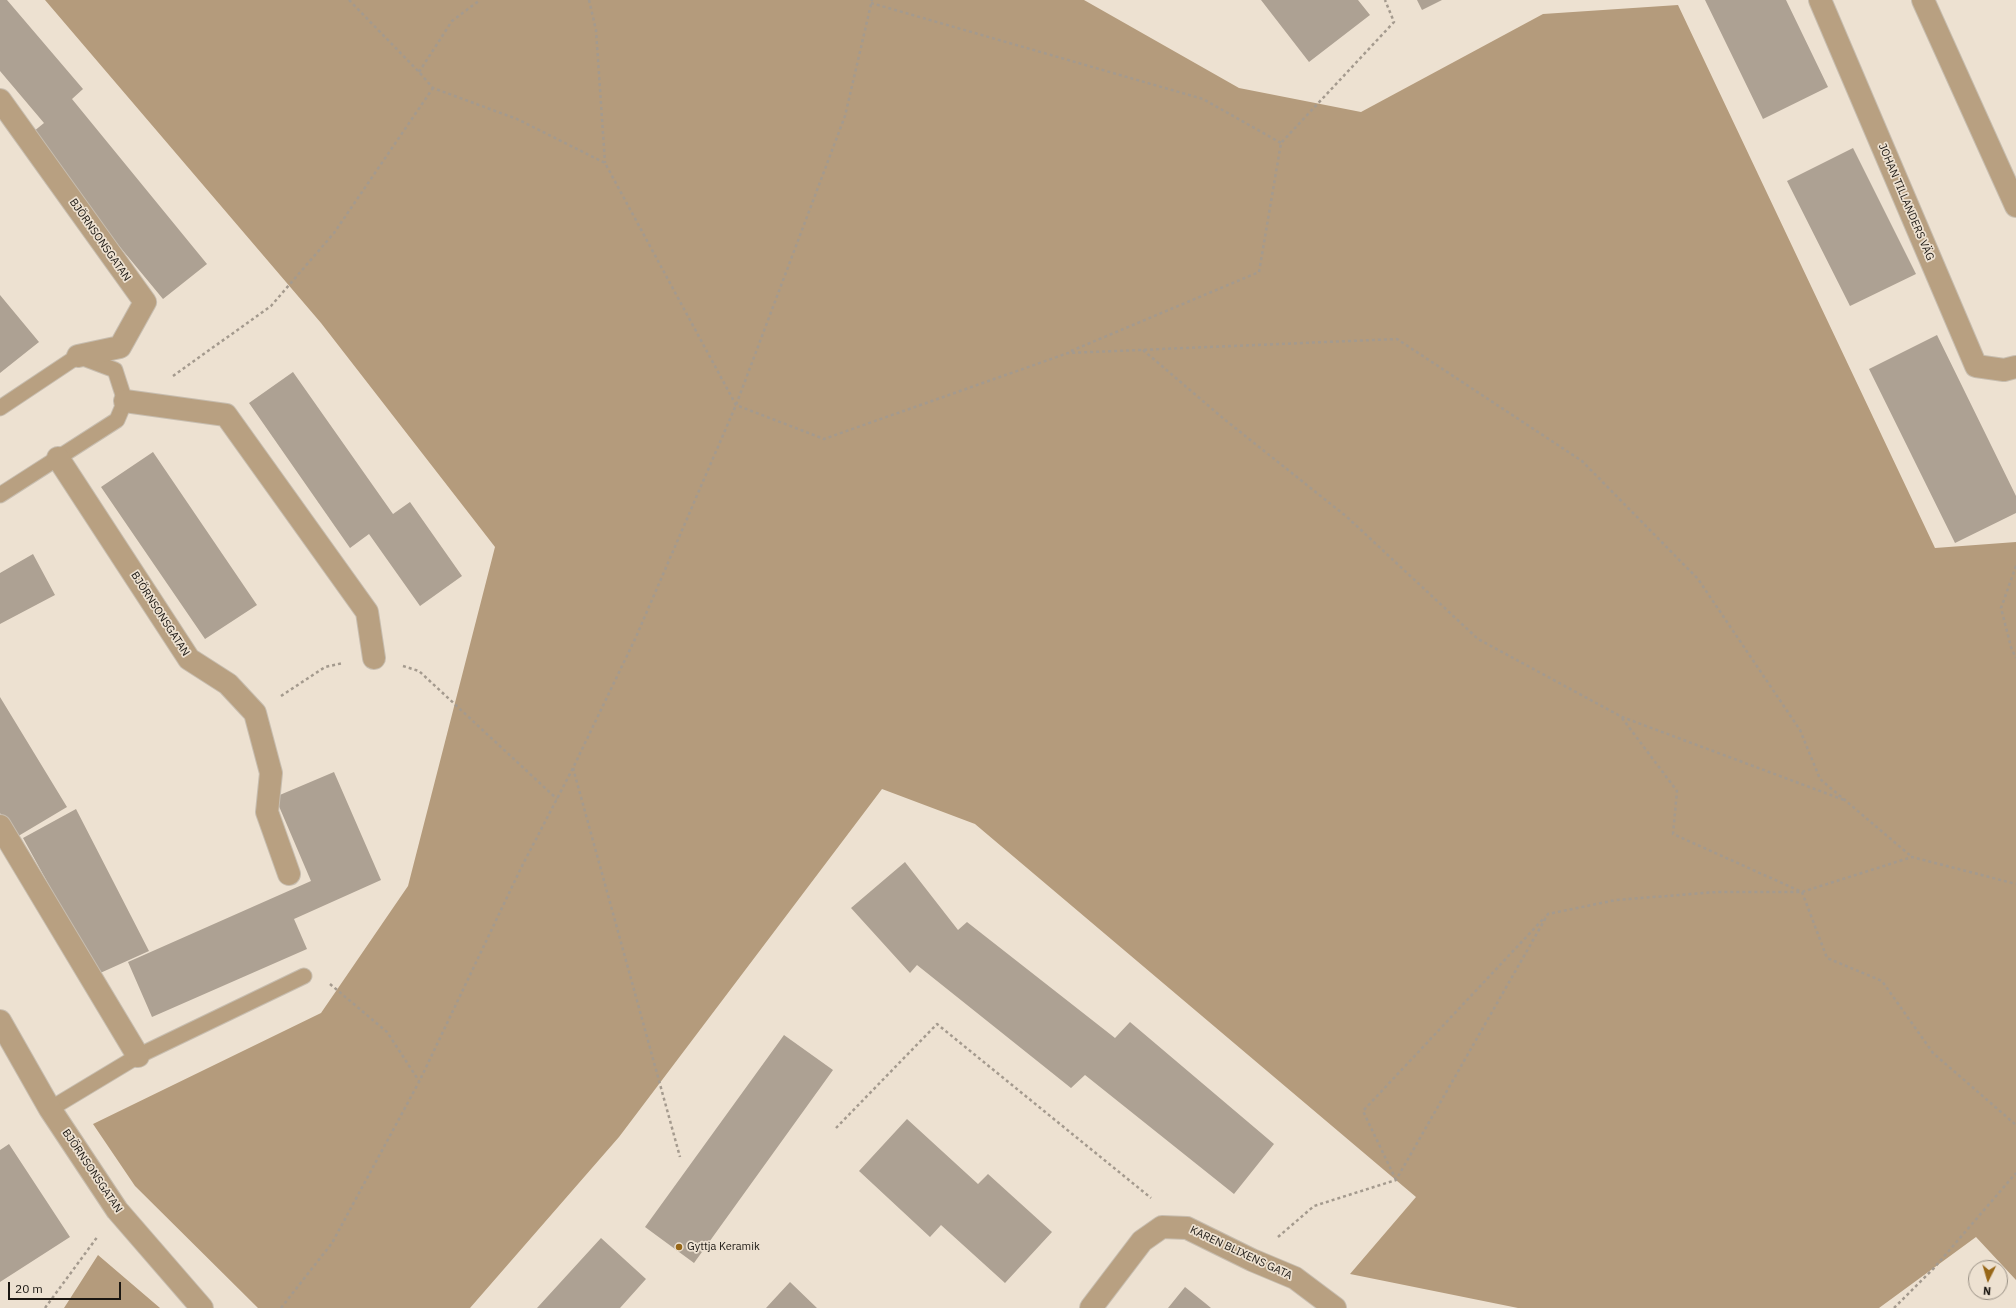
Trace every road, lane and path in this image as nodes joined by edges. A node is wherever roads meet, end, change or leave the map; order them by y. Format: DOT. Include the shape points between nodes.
graph roads {
  1 [pos="349,0"];
  2 [pos="480,0"];
  3 [pos="589,0"];
  4 [pos="1385,0"];
  5 [pos="1820,0"];
  6 [pos="1923,0"];
  7 [pos="872,2"];
  8 [pos="419,72"];
  9 [pos="432,88"];
  10 [pos="0,100"];
  11 [pos="1281,142"];
  12 [pos="605,164"];
  13 [pos="2016,206"];
  14 [pos="1143,350"];
  15 [pos="1068,353"];
  16 [pos="78,356"];
  17 [pos="2016,367"];
  18 [pos="170,378"];
  19 [pos="125,401"];
  20 [pos="736,405"];
  21 [pos="0,408"];
  22 [pos="58,458"];
  23 [pos="0,495"];
  24 [pos="2016,566"];
  25 [pos="374,658"];
  26 [pos="2016,658"];
  27 [pos="255,713"];
  28 [pos="1622,717"];
  29 [pos="573,768"];
  30 [pos="557,799"];
  31 [pos="1846,800"];
  32 [pos="0,826"];
  33 [pos="1912,857"];
  34 [pos="289,874"];
  35 [pos="2016,884"];
  36 [pos="1802,892"];
  37 [pos="1548,914"];
  38 [pos="304,976"];
  39 [pos="0,1021"];
  40 [pos="138,1056"];
  41 [pos="419,1082"];
  42 [pos="50,1109"];
  43 [pos="2016,1125"];
  44 [pos="836,1128"];
  45 [pos="680,1157"];
  46 [pos="2016,1173"];
  47 [pos="1396,1180"];
  48 [pos="117,1210"];
  49 [pos="1187,1228"];
  50 [pos="1252,1260"];
  51 [pos="45,1308"];
  52 [pos="202,1308"];
  53 [pos="281,1308"];
  54 [pos="1091,1308"];
  55 [pos="1335,1308"];
  56 [pos="1894,1308"];
  1 -- 8 [label="path"];
  2 -- 8 [label="path" via="452,21"];
  3 -- 12 [label="path" via="596,30"];
  4 -- 11 [label="path" via="1394,22"];
  5 -- 17 [label="street, JOHAN TILLANDERS VÄG" via="1976,366 2004,370"];
  6 -- 13 [label="street"];
  7 -- 11 [label="path" via="1203,99"];
  7 -- 20 [label="path" via="845,116"];
  8 -- 9 [label="path"];
  9 -- 12 [label="path" via="517,119"];
  9 -- 18 [label="path" via="334,233 271,306"];
  10 -- 16 [label="street, BJÖRNSONSGATAN" via="145,302 120,347"];
  11 -- 15 [label="path" via="1259,272"];
  12 -- 20 [label="path"];
  14 -- 15 [label="path"];
  14 -- 28 [label="path" via="1224,419 1347,517 1478,639"];
  14 -- 31 [label="path" via="1397,339 1582,461 1692,574 1800,730 1820,779"];
  15 -- 20 [label="path" via="824,439"];
  16 -- 19 [label="lane" via="115,370"];
  16 -- 21 [label="lane, BJÖRNSONSGATAN"];
  19 -- 22 [label="lane" via="116,420"];
  19 -- 25 [label="street" via="226,415 367,612"];
  20 -- 29 [label="path" via="636,637"];
  22 -- 23 [label="lane"];
  22 -- 27 [label="street, BJÖRNSONSGATAN" via="189,659 228,684"];
  24 -- 26 [label="path" via="2001,608"];
  25 -- 27 [label="path" via="325,667"];
  25 -- 30 [label="path" via="419,671"];
  27 -- 34 [label="street, BJÖRNSONSGATAN" via="270,773 268,812"];
  28 -- 31 [label="path"];
  28 -- 36 [label="path" via="1677,791 1673,834"];
  29 -- 30 [label="path"];
  29 -- 45 [label="path"];
  30 -- 41 [label="path"];
  31 -- 33 [label="path"];
  32 -- 40 [label="street"];
  33 -- 35 [label="path"];
  33 -- 36 [label="path"];
  36 -- 37 [label="path" via="1717,892 1616,900"];
  36 -- 43 [label="path" via="1828,958 1882,981 1933,1053"];
  37 -- 47 [label="path"];
  37 -- 47 [label="path" via="1363,1111"];
  38 -- 40 [label="lane"];
  38 -- 41 [label="path" via="323,978 387,1032"];
  39 -- 42 [label="street, BJÖRNSONSGATAN"];
  40 -- 42 [label="lane"];
  41 -- 53 [label="path" via="332,1243"];
  42 -- 48 [label="street, BJÖRNSONSGATAN"];
  44 -- 49 [label="path" via="937,1024"];
  46 -- 56 [label="path" via="1934,1268"];
  47 -- 50 [label="path" via="1314,1206"];
  48 -- 51 [label="path"];
  48 -- 52 [label="street, BJÖRNSONSGATAN"];
  49 -- 50 [label="street, KAREN BLIXENS GATA"];
  49 -- 54 [label="street, KAREN BLIXENS GATA" via="1162,1227 1142,1241"];
  50 -- 55 [label="street, KAREN BLIXENS GATA" via="1295,1278"];
}
